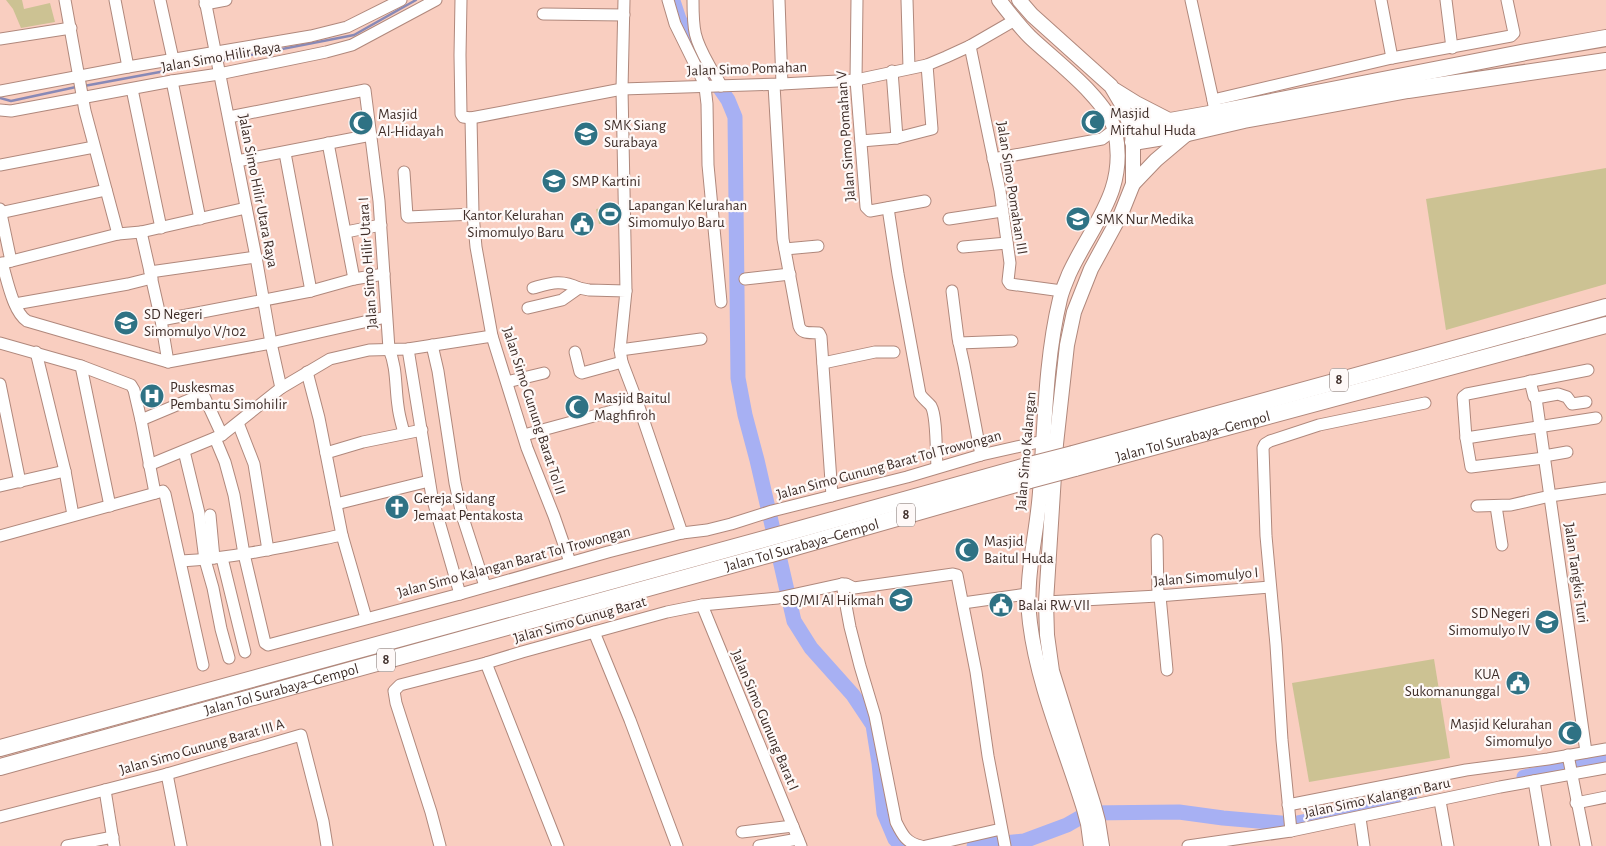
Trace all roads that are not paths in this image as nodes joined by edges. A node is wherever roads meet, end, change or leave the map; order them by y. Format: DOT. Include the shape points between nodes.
graph roads {
  1 [pos="65,0"];
  2 [pos="114,0"];
  3 [pos="160,0"];
  4 [pos="226,0"];
  5 [pos="401,0"];
  6 [pos="436,0"];
  7 [pos="461,0"];
  8 [pos="624,0"];
  9 [pos="668,0"];
  10 [pos="693,0"];
  11 [pos="779,0"];
  12 [pos="857,0"];
  13 [pos="907,0"];
  14 [pos="999,0"];
  15 [pos="1018,0"];
  16 [pos="1191,0"];
  17 [pos="1381,0"];
  18 [pos="1446,0"];
  19 [pos="1507,0"];
  20 [pos="205,2"];
  21 [pos="543,14"];
  22 [pos="624,15"];
  23 [pos="1011,22"];
  24 [pos="70,28"];
  25 [pos="1606,38"];
  26 [pos="0,39"];
  27 [pos="970,46"];
  28 [pos="1452,48"];
  29 [pos="1392,58"];
  30 [pos="173,59"];
  31 [pos="1606,61"];
  32 [pos="217,63"];
  33 [pos="927,64"];
  34 [pos="128,67"];
  35 [pos="909,68"];
  36 [pos="892,71"];
  37 [pos="856,80"];
  38 [pos="172,81"];
  39 [pos="1406,83"];
  40 [pos="778,84"];
  41 [pos="712,86"];
  42 [pos="1110,86"];
  43 [pos="81,87"];
  44 [pos="132,88"];
  45 [pos="622,89"];
  46 [pos="0,91"];
  47 [pos="0,110"];
  48 [pos="1215,113"];
  49 [pos="229,117"];
  50 [pos="471,118"];
  51 [pos="1171,121"];
  52 [pos="1188,133"];
  53 [pos="371,134"];
  54 [pos="1119,136"];
  55 [pos="897,138"];
  56 [pos="861,141"];
  57 [pos="328,143"];
  58 [pos="94,147"];
  59 [pos="285,153"];
  60 [pos="993,159"];
  61 [pos="238,161"];
  62 [pos="0,165"];
  63 [pos="404,172"];
  64 [pos="1133,184"];
  65 [pos="106,190"];
  66 [pos="925,201"];
  67 [pos="246,208"];
  68 [pos="888,208"];
  69 [pos="1002,211"];
  70 [pos="0,212"];
  71 [pos="473,214"];
  72 [pos="200,219"];
  73 [pos="949,219"];
  74 [pos="381,225"];
  75 [pos="161,228"];
  76 [pos="141,232"];
  77 [pos="346,232"];
  78 [pos="118,234"];
  79 [pos="1007,243"];
  80 [pos="818,246"];
  81 [pos="963,247"];
  82 [pos="785,249"];
  83 [pos="256,257"];
  84 [pos="4,263"];
  85 [pos="384,274"];
  86 [pos="790,274"];
  87 [pos="151,275"];
  88 [pos="354,279"];
  89 [pos="745,279"];
  90 [pos="533,288"];
  91 [pos="579,288"];
  92 [pos="311,290"];
  93 [pos="626,291"];
  94 [pos="952,291"];
  95 [pos="1062,291"];
  96 [pos="263,300"];
  97 [pos="721,302"];
  98 [pos="15,304"];
  99 [pos="1606,307"];
  100 [pos="528,308"];
  101 [pos="386,317"];
  102 [pos="161,320"];
  103 [pos="1606,325"];
  104 [pos="492,336"];
  105 [pos="701,339"];
  106 [pos="1012,341"];
  107 [pos="0,343"];
  108 [pos="271,343"];
  109 [pos="959,343"];
  110 [pos="432,345"];
  111 [pos="389,349"];
  112 [pos="408,349"];
  113 [pos="620,350"];
  114 [pos="36,352"];
  115 [pos="575,352"];
  116 [pos="894,352"];
  117 [pos="168,362"];
  118 [pos="622,362"];
  119 [pos="823,363"];
  120 [pos="81,366"];
  121 [pos="1588,370"];
  122 [pos="307,372"];
  123 [pos="544,373"];
  124 [pos="1530,381"];
  125 [pos="507,382"];
  126 [pos="0,384"];
  127 [pos="281,388"];
  128 [pos="1536,398"];
  129 [pos="1586,402"];
  130 [pos="1424,403"];
  131 [pos="638,404"];
  132 [pos="1596,418"];
  133 [pos="141,420"];
  134 [pos="238,423"];
  135 [pos="1540,426"];
  136 [pos="422,430"];
  137 [pos="404,434"];
  138 [pos="524,435"];
  139 [pos="219,437"];
  140 [pos="1466,438"];
  141 [pos="1043,442"];
  142 [pos="184,451"];
  143 [pos="1567,452"];
  144 [pos="326,453"];
  145 [pos="981,455"];
  146 [pos="1544,457"];
  147 [pos="1074,461"];
  148 [pos="149,465"];
  149 [pos="937,467"];
  150 [pos="65,471"];
  151 [pos="429,480"];
  152 [pos="20,482"];
  153 [pos="0,486"];
  154 [pos="1606,488"];
  155 [pos="160,493"];
  156 [pos="832,496"];
  157 [pos="1550,496"];
  158 [pos="336,504"];
  159 [pos="110,506"];
  160 [pos="1477,506"];
  161 [pos="1496,506"];
  162 [pos="768,512"];
  163 [pos="210,515"];
  164 [pos="73,516"];
  165 [pos="682,533"];
  166 [pos="342,535"];
  167 [pos="0,536"];
  168 [pos="1157,540"];
  169 [pos="775,544"];
  170 [pos="1502,545"];
  171 [pos="268,550"];
  172 [pos="244,554"];
  173 [pos="214,559"];
  174 [pos="181,561"];
  175 [pos="570,562"];
  176 [pos="842,584"];
  177 [pos="485,586"];
  178 [pos="1270,587"];
  179 [pos="460,594"];
  180 [pos="1027,594"];
  181 [pos="1159,596"];
  182 [pos="1046,602"];
  183 [pos="963,603"];
  184 [pos="702,605"];
  185 [pos="366,618"];
  186 [pos="594,632"];
  187 [pos="245,652"];
  188 [pos="230,658"];
  189 [pos="486,663"];
  190 [pos="203,665"];
  191 [pos="1167,670"];
  192 [pos="1046,672"];
  193 [pos="0,748"];
  194 [pos="1606,749"];
  195 [pos="1586,752"];
  196 [pos="1570,766"];
  197 [pos="0,767"];
  198 [pos="1606,768"];
  199 [pos="167,774"];
  200 [pos="1534,781"];
  201 [pos="105,790"];
  202 [pos="1606,798"];
  203 [pos="1440,800"];
  204 [pos="1576,803"];
  205 [pos="1288,807"];
  206 [pos="0,817"];
  207 [pos="1360,818"];
  208 [pos="1093,823"];
  209 [pos="793,826"];
  210 [pos="1290,829"];
  211 [pos="742,832"];
  212 [pos="1003,837"];
  213 [pos="1275,840"];
  214 [pos="113,841"];
  215 [pos="800,843"];
  216 [pos="67,846"];
  217 [pos="181,846"];
  218 [pos="328,846"];
  219 [pos="440,846"];
  220 [pos="558,846"];
  221 [pos="677,846"];
  222 [pos="759,846"];
  223 [pos="921,846"];
  224 [pos="926,846"];
  225 [pos="1091,846"];
  226 [pos="1102,846"];
  227 [pos="1188,846"];
  228 [pos="1364,846"];
  229 [pos="1448,846"];
  230 [pos="1545,846"];
  231 [pos="1586,846"];
  1 -- 24 [label="street"];
  2 -- 34 [label="street"];
  3 -- 30 [label="street"];
  4 -- 20 [label="street"];
  5 -- 32 [label="street, Jalan Simo Hilir Raya" via="346,27"];
  6 -- 32 [label="street, Jalan Simo Hilir Raya" via="352,45 326,52"];
  7 -- 50 [label="street" via="461,114"];
  8 -- 22 [label="street"];
  9 -- 41 [label="street" via="675,24"];
  10 -- 41 [label="street" via="694,34 718,77"];
  11 -- 40 [label="street"];
  12 -- 37 [label="street, Jalan Simo Pomahan V"];
  13 -- 35 [label="street"];
  14 -- 23 [label="main road"];
  15 -- 42 [label="main road"];
  16 -- 48 [label="street"];
  17 -- 29 [label="street"];
  18 -- 28 [label="street"];
  19 -- 28 [label="street" via="1513,35"];
  20 -- 32 [label="street, Jalan Simo Hilir Utara Raya"];
  21 -- 22 [label="street"];
  22 -- 45 [label="street"];
  23 -- 27 [label="street, Jalan Simo Pomahan"];
  23 -- 54 [label="main road" via="1070,72 1105,110"];
  24 -- 26 [label="street"];
  24 -- 43 [label="street"];
  25 -- 39 [label="highway"];
  27 -- 33 [label="street, Jalan Simo Pomahan"];
  27 -- 60 [label="street, Jalan Simo Pomahan III"];
  28 -- 29 [label="street"];
  29 -- 48 [label="street"];
  30 -- 32 [label="street, Jalan Simo Hilir Raya"];
  30 -- 34 [label="street, Jalan Simo Hilir Raya"];
  31 -- 39 [label="highway"];
  32 -- 38 [label="street, Jalan Simo Hilir Raya"];
  32 -- 49 [label="street, Jalan Simo Hilir Utara Raya"];
  33 -- 35 [label="street, Jalan Simo Pomahan"];
  33 -- 55 [label="street" via="932,129"];
  34 -- 43 [label="street, Jalan Simo Hilir Raya"];
  35 -- 36 [label="street, Jalan Simo Pomahan"];
  36 -- 37 [label="street, Jalan Simo Pomahan"];
  36 -- 55 [label="street"];
  37 -- 40 [label="street, Jalan Simo Pomahan"];
  37 -- 56 [label="street, Jalan Simo Pomahan V"];
  38 -- 44 [label="street, Jalan Simo Hilir Raya"];
  38 -- 72 [label="street"];
  39 -- 48 [label="highway"];
  40 -- 41 [label="street, Jalan Simo Pomahan"];
  40 -- 82 [label="street" via="778,162"];
  41 -- 45 [label="street, Jalan Simo Pomahan"];
  41 -- 97 [label="street" via="708,165"];
  42 -- 51 [label="main road" via="1136,104"];
  42 -- 54 [label="main road" via="1121,104"];
  43 -- 44 [label="street, Jalan Simo Hilir Raya"];
  43 -- 46 [label="street, Jalan Simo Hilir Raya"];
  43 -- 47 [label="street, Jalan Simo Hilir Raya" via="10,111"];
  43 -- 58 [label="street"];
  44 -- 75 [label="street"];
  45 -- 50 [label="street, Jalan Simo Pomahan"];
  45 -- 93 [label="street"];
  48 -- 51 [label="highway"];
  48 -- 52 [label="highway"];
  49 -- 53 [label="street, Jalan Simo Hilir Utara I" via="365,90"];
  49 -- 61 [label="street, Jalan Simo Hilir Utara Raya"];
  50 -- 71 [label="street, Jalan Simo Gunung Barat Tol II"];
  51 -- 54 [label="highway"];
  52 -- 54 [label="highway"];
  52 -- 64 [label="main road"];
  53 -- 57 [label="street"];
  53 -- 74 [label="street, Jalan Simo Hilir Utara I"];
  54 -- 60 [label="street"];
  54 -- 64 [label="main road, Jalan Simo Kalangan"];
  54 -- 95 [label="main road, Jalan Simo Kalangan" via="1115,185"];
  55 -- 56 [label="street"];
  56 -- 68 [label="street, Jalan Simo Pomahan V" via="867,210"];
  57 -- 59 [label="street"];
  57 -- 77 [label="street"];
  58 -- 62 [label="street"];
  58 -- 65 [label="street"];
  59 -- 61 [label="street"];
  59 -- 92 [label="street"];
  60 -- 69 [label="street, Jalan Simo Pomahan III"];
  61 -- 67 [label="street, Jalan Simo Hilir Utara Raya"];
  63 -- 71 [label="street" via="408,218"];
  64 -- 182 [label="main road, Jalan Simo Kalangan" via="1121,214 1090,269 1074,312 1067,344"];
  65 -- 70 [label="street"];
  65 -- 78 [label="street"];
  66 -- 68 [label="street, Jalan Simo Pomahan V"];
  67 -- 72 [label="street"];
  67 -- 83 [label="street, Jalan Simo Hilir Utara Raya"];
  68 -- 149 [label="street" via="920,394 933,412"];
  69 -- 73 [label="street"];
  69 -- 79 [label="street, Jalan Simo Pomahan III"];
  70 -- 84 [label="street"];
  71 -- 104 [label="street, Jalan Simo Gunung Barat Tol II"];
  72 -- 75 [label="street"];
  74 -- 77 [label="street"];
  74 -- 85 [label="street, Jalan Simo Hilir Utara I"];
  75 -- 76 [label="street"];
  76 -- 78 [label="street"];
  76 -- 87 [label="street"];
  77 -- 88 [label="street"];
  78 -- 84 [label="street"];
  79 -- 81 [label="street"];
  79 -- 95 [label="street, Jalan Simo Pomahan III" via="1009,283"];
  80 -- 82 [label="street"];
  82 -- 86 [label="street"];
  83 -- 87 [label="street"];
  83 -- 96 [label="street, Jalan Simo Hilir Utara Raya"];
  84 -- 98 [label="street"];
  85 -- 88 [label="street"];
  85 -- 101 [label="street, Jalan Simo Hilir Utara I"];
  86 -- 89 [label="street"];
  86 -- 119 [label="street" via="800,330 820,334"];
  87 -- 98 [label="street" via="128,284"];
  87 -- 102 [label="street"];
  88 -- 92 [label="street"];
  90 -- 91 [label="street" via="568,282"];
  91 -- 93 [label="street"];
  91 -- 100 [label="street" via="562,300"];
  92 -- 96 [label="street"];
  93 -- 113 [label="street"];
  94 -- 109 [label="street"];
  95 -- 141 [label="main road, Jalan Simo Kalangan" via="1054,326"];
  96 -- 102 [label="street"];
  96 -- 108 [label="street, Jalan Simo Hilir Utara Raya"];
  98 -- 117 [label="street" via="27,321"];
  99 -- 147 [label="highway, Jalan Tol Surabaya–Gempol / 8"];
  101 -- 108 [label="street"];
  101 -- 111 [label="street, Jalan Simo Hilir Utara I"];
  102 -- 117 [label="street"];
  103 -- 147 [label="highway, Jalan Tol Surabaya–Gempol / 8"];
  104 -- 110 [label="street"];
  104 -- 125 [label="street, Jalan Simo Gunung Barat Tol II"];
  105 -- 113 [label="street"];
  106 -- 109 [label="street"];
  107 -- 114 [label="street"];
  108 -- 117 [label="street"];
  108 -- 127 [label="street, Jalan Simo Hilir Utara Raya"];
  109 -- 145 [label="street"];
  110 -- 112 [label="street"];
  110 -- 177 [label="street" via="462,515"];
  111 -- 112 [label="street"];
  111 -- 122 [label="street" via="330,359"];
  111 -- 137 [label="street, Jalan Simo Hilir Utara I"];
  112 -- 136 [label="street"];
  113 -- 118 [label="street"];
  114 -- 120 [label="street"];
  114 -- 150 [label="street"];
  115 -- 118 [label="street" via="582,373"];
  116 -- 119 [label="street" via="875,352"];
  118 -- 131 [label="street"];
  119 -- 156 [label="street"];
  120 -- 133 [label="street" via="128,383 134,390"];
  120 -- 159 [label="street"];
  121 -- 124 [label="street"];
  122 -- 127 [label="street"];
  122 -- 144 [label="street"];
  123 -- 125 [label="street"];
  124 -- 128 [label="street, Jalan Tangkis Turi"];
  124 -- 140 [label="street" via="1463,397"];
  125 -- 138 [label="street, Jalan Simo Gunung Barat Tol II"];
  126 -- 152 [label="street"];
  127 -- 134 [label="street"];
  128 -- 129 [label="street" via="1558,394 1572,404"];
  128 -- 135 [label="street, Jalan Tangkis Turi"];
  130 -- 178 [label="street" via="1319,426 1265,444"];
  131 -- 138 [label="street"];
  131 -- 165 [label="street"];
  132 -- 135 [label="street"];
  133 -- 139 [label="street" via="203,394"];
  133 -- 148 [label="street"];
  134 -- 139 [label="street"];
  134 -- 171 [label="street" via="254,464"];
  135 -- 140 [label="street"];
  135 -- 146 [label="street, Jalan Tangkis Turi"];
  136 -- 137 [label="street"];
  136 -- 151 [label="street"];
  137 -- 144 [label="street"];
  138 -- 175 [label="street, Jalan Simo Gunung Barat Tol II"];
  139 -- 142 [label="street"];
  139 -- 172 [label="street" via="234,495"];
  140 -- 146 [label="street" via="1471,467"];
  141 -- 145 [label="street, Jalan Simo Gunung Barat Tol Trowongan"];
  141 -- 180 [label="main road, Jalan Simo Kalangan"];
  142 -- 148 [label="street"];
  142 -- 173 [label="street"];
  143 -- 146 [label="street"];
  144 -- 158 [label="street"];
  145 -- 149 [label="street, Jalan Simo Gunung Barat Tol Trowongan"];
  146 -- 157 [label="street, Jalan Tangkis Turi"];
  147 -- 169 [label="highway, Jalan Tol Surabaya–Gempol / 8, bridge"];
  148 -- 155 [label="street"];
  149 -- 156 [label="street, Jalan Simo Gunung Barat Tol Trowongan"];
  150 -- 152 [label="street"];
  150 -- 164 [label="street"];
  151 -- 158 [label="street"];
  151 -- 179 [label="street"];
  152 -- 153 [label="street"];
  154 -- 157 [label="street"];
  155 -- 159 [label="street"];
  155 -- 174 [label="street"];
  156 -- 162 [label="street, Jalan Simo Gunung Barat Tol Trowongan"];
  157 -- 161 [label="street"];
  157 -- 195 [label="street, Jalan Tangkis Turi"];
  158 -- 166 [label="street"];
  159 -- 164 [label="street"];
  160 -- 161 [label="street"];
  161 -- 170 [label="street"];
  162 -- 165 [label="street, Jalan Simo Kalangan Barat Tol Trowongan" via="707,530"];
  163 -- 173 [label="street"];
  164 -- 167 [label="street"];
  165 -- 175 [label="street, Jalan Simo Kalangan Barat Tol Trowongan"];
  166 -- 171 [label="street"];
  166 -- 185 [label="street"];
  168 -- 181 [label="street"];
  169 -- 193 [label="highway, Jalan Tol Surabaya–Gempol / 8"];
  169 -- 197 [label="highway, Jalan Tol Surabaya–Gempol / 8"];
  171 -- 172 [label="street"];
  172 -- 173 [label="street"];
  172 -- 185 [label="street, Jalan Simo Kalangan Barat Tol Trowongan" via="265,643"];
  173 -- 174 [label="street"];
  173 -- 187 [label="street"];
  173 -- 188 [label="street" via="213,588"];
  174 -- 190 [label="street"];
  175 -- 177 [label="street, Jalan Simo Kalangan Barat Tol Trowongan"];
  176 -- 183 [label="street, Jalan Simo Gunug Barat" via="854,588 956,574"];
  176 -- 184 [label="street, Jalan Simo Gunug Barat" via="778,598"];
  176 -- 223 [label="street" via="875,716 896,822 903,837 913,845"];
  177 -- 179 [label="street, Jalan Simo Kalangan Barat Tol Trowongan"];
  178 -- 181 [label="street, Jalan Simomulyo I"];
  178 -- 205 [label="street, Jalan Simomulyo I"];
  179 -- 185 [label="street, Jalan Simo Kalangan Barat Tol Trowongan"];
  180 -- 183 [label="street"];
  180 -- 192 [label="main road, Jalan Simo Kalangan" via="1030,623"];
  181 -- 182 [label="street, Jalan Simomulyo I"];
  181 -- 191 [label="street"];
  182 -- 192 [label="main road, Jalan Simo Kalangan"];
  183 -- 212 [label="street"];
  184 -- 186 [label="street, Jalan Simo Gunug Barat"];
  184 -- 209 [label="street, Jalan Simo Gunung Barat I"];
  186 -- 189 [label="street, Jalan Simo Gunug Barat"];
  186 -- 221 [label="street"];
  189 -- 219 [label="street, Jalan Simo Gunug Barat" via="408,682 394,691"];
  189 -- 220 [label="street"];
  192 -- 208 [label="main road, Jalan Simo Kalangan"];
  194 -- 195 [label="street"];
  195 -- 196 [label="street"];
  196 -- 198 [label="street"];
  196 -- 200 [label="street, Jalan Simo Kalangan Baru"];
  196 -- 204 [label="street"];
  196 -- 205 [label="street" via="1466,770"];
  199 -- 201 [label="street, Jalan Simo Gunung Barat III A"];
  199 -- 217 [label="street"];
  199 -- 218 [label="street, Jalan Simo Gunung Barat III A" via="302,735"];
  200 -- 203 [label="street, Jalan Simo Kalangan Baru"];
  200 -- 230 [label="street"];
  201 -- 206 [label="street, Jalan Simo Gunung Barat III A"];
  201 -- 214 [label="street"];
  202 -- 204 [label="street"];
  203 -- 207 [label="street, Jalan Simo Kalangan Baru"];
  203 -- 229 [label="street"];
  204 -- 231 [label="street"];
  205 -- 210 [label="street, Jalan Simomulyo I"];
  207 -- 210 [label="street, Jalan Simo Kalangan Baru"];
  207 -- 228 [label="street"];
  208 -- 225 [label="main road"];
  208 -- 226 [label="main road"];
  209 -- 211 [label="street"];
  209 -- 215 [label="street, Jalan Simo Gunung Barat I"];
  210 -- 213 [label="street, Jalan Simo Kalangan Baru"];
  212 -- 224 [label="street"];
  213 -- 227 [label="street, Jalan Simo Kalangan Baru"];
  214 -- 216 [label="street"];
  215 -- 222 [label="street"];
}
